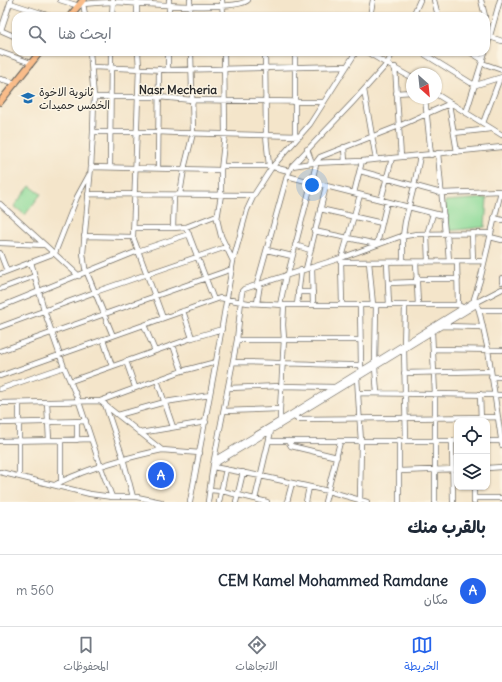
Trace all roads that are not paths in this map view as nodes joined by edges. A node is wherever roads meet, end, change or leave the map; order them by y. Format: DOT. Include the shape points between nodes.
graph roads {
  1 [pos="63,0"];
  2 [pos="190,0"];
  3 [pos="248,0"];
  4 [pos="373,0"];
  5 [pos="420,0"];
  6 [pos="434,0"];
  7 [pos="481,0"];
  8 [pos="11,1"];
  9 [pos="113,1"];
  10 [pos="500,1"];
  11 [pos="82,2"];
  12 [pos="136,2"];
  13 [pos="169,3"];
  14 [pos="222,3"];
  15 [pos="190,6"];
  16 [pos="40,12"];
  17 [pos="73,12"];
  18 [pos="84,12"];
  19 [pos="112,12"];
  20 [pos="137,12"];
  21 [pos="190,12"];
  22 [pos="371,12"];
  23 [pos="415,12"];
  24 [pos="437,12"];
  25 [pos="485,12"];
  26 [pos="496,15"];
  27 [pos="490,16"];
  28 [pos="0,30"];
  29 [pos="12,35"];
  30 [pos="490,37"];
  31 [pos="502,41"];
  32 [pos="0,52"];
  33 [pos="37,56"];
  34 [pos="91,56"];
  35 [pos="111,56"];
  36 [pos="138,56"];
  37 [pos="168,56"];
  38 [pos="191,56"];
  39 [pos="224,56"];
  40 [pos="265,56"];
  41 [pos="295,56"];
  42 [pos="353,56"];
  43 [pos="373,56"];
  44 [pos="391,56"];
  45 [pos="427,56"];
  46 [pos="476,56"];
  47 [pos="484,56"];
  48 [pos="483,61"];
  49 [pos="31,63"];
  50 [pos="387,64"];
  51 [pos="347,66"];
  52 [pos="92,67"];
  53 [pos="265,67"];
  54 [pos="295,67"];
  55 [pos="395,67"];
  56 [pos="110,68"];
  57 [pos="139,68"];
  58 [pos="159,69"];
  59 [pos="191,69"];
  60 [pos="224,69"];
  61 [pos="168,70"];
  62 [pos="502,70"];
  63 [pos="406,74"];
  64 [pos="501,77"];
  65 [pos="0,79"];
  66 [pos="16,83"];
  67 [pos="476,85"];
  68 [pos="364,90"];
  69 [pos="406,92"];
  70 [pos="396,93"];
  71 [pos="94,97"];
  72 [pos="159,97"];
  73 [pos="110,98"];
  74 [pos="138,98"];
  75 [pos="442,98"];
  76 [pos="192,100"];
  77 [pos="225,100"];
  78 [pos="265,101"];
  79 [pos="295,101"];
  80 [pos="0,102"];
  81 [pos="324,102"];
  82 [pos="450,103"];
  83 [pos="425,104"];
  84 [pos="466,113"];
  85 [pos="426,114"];
  86 [pos="483,123"];
  87 [pos="399,126"];
  88 [pos="491,129"];
  89 [pos="109,131"];
  90 [pos="93,132"];
  91 [pos="137,132"];
  92 [pos="158,132"];
  93 [pos="193,133"];
  94 [pos="454,133"];
  95 [pos="225,134"];
  96 [pos="266,135"];
  97 [pos="373,135"];
  98 [pos="502,135"];
  99 [pos="297,136"];
  100 [pos="344,146"];
  101 [pos="502,147"];
  102 [pos="307,149"];
  103 [pos="456,152"];
  104 [pos="438,154"];
  105 [pos="431,155"];
  106 [pos="420,156"];
  107 [pos="401,157"];
  108 [pos="392,158"];
  109 [pos="376,159"];
  110 [pos="362,161"];
  111 [pos="345,162"];
  112 [pos="315,163"];
  113 [pos="270,166"];
  114 [pos="91,167"];
  115 [pos="110,167"];
  116 [pos="136,168"];
  117 [pos="158,168"];
  118 [pos="222,168"];
  119 [pos="291,168"];
  120 [pos="184,169"];
  121 [pos="360,171"];
  122 [pos="90,174"];
  123 [pos="287,176"];
  124 [pos="387,178"];
  125 [pos="312,183"];
  126 [pos="326,186"];
  127 [pos="414,186"];
  128 [pos="502,191"];
  129 [pos="88,194"];
  130 [pos="180,194"];
  131 [pos="354,194"];
  132 [pos="442,194"];
  133 [pos="135,195"];
  134 [pos="174,195"];
  135 [pos="221,195"];
  136 [pos="254,195"];
  137 [pos="360,195"];
  138 [pos="501,197"];
  139 [pos="381,200"];
  140 [pos="387,202"];
  141 [pos="0,204"];
  142 [pos="409,208"];
  143 [pos="320,209"];
  144 [pos="433,214"];
  145 [pos="217,215"];
  146 [pos="444,216"];
  147 [pos="354,217"];
  148 [pos="494,218"];
  149 [pos="502,220"];
  150 [pos="382,223"];
  151 [pos="186,227"];
  152 [pos="134,228"];
  153 [pos="173,228"];
  154 [pos="314,231"];
  155 [pos="472,233"];
  156 [pos="189,234"];
  157 [pos="427,234"];
  158 [pos="446,234"];
  159 [pos="490,235"];
  160 [pos="84,236"];
  161 [pos="134,236"];
  162 [pos="403,236"];
  163 [pos="348,238"];
  164 [pos="502,240"];
  165 [pos="0,243"];
  166 [pos="377,244"];
  167 [pos="45,245"];
  168 [pos="295,245"];
  169 [pos="226,247"];
  170 [pos="267,250"];
  171 [pos="310,250"];
  172 [pos="138,251"];
  173 [pos="0,253"];
  174 [pos="55,253"];
  175 [pos="292,256"];
  176 [pos="198,257"];
  177 [pos="341,259"];
  178 [pos="233,261"];
  179 [pos="449,261"];
  180 [pos="457,261"];
  181 [pos="473,261"];
  182 [pos="484,261"];
  183 [pos="31,262"];
  184 [pos="369,262"];
  185 [pos="387,262"];
  186 [pos="403,262"];
  187 [pos="416,262"];
  188 [pos="428,262"];
  189 [pos="312,267"];
  190 [pos="232,269"];
  191 [pos="304,270"];
  192 [pos="7,271"];
  193 [pos="87,272"];
  194 [pos="147,273"];
  195 [pos="0,274"];
  196 [pos="287,275"];
  197 [pos="35,276"];
  198 [pos="79,276"];
  199 [pos="206,278"];
  200 [pos="502,278"];
  201 [pos="458,279"];
  202 [pos="417,280"];
  203 [pos="502,282"];
  204 [pos="388,283"];
  205 [pos="258,284"];
  206 [pos="0,289"];
  207 [pos="502,289"];
  208 [pos="39,292"];
  209 [pos="95,292"];
  210 [pos="298,292"];
  211 [pos="312,292"];
  212 [pos="155,295"];
  213 [pos="227,299"];
  214 [pos="214,300"];
  215 [pos="241,302"];
  216 [pos="257,303"];
  217 [pos="477,304"];
  218 [pos="282,305"];
  219 [pos="297,305"];
  220 [pos="313,305"];
  221 [pos="342,305"];
  222 [pos="360,305"];
  223 [pos="374,305"];
  224 [pos="389,305"];
  225 [pos="405,305"];
  226 [pos="418,305"];
  227 [pos="458,305"];
  228 [pos="0,307"];
  229 [pos="466,309"];
  230 [pos="44,310"];
  231 [pos="502,310"];
  232 [pos="183,311"];
  233 [pos="103,314"];
  234 [pos="163,318"];
  235 [pos="144,325"];
  236 [pos="442,326"];
  237 [pos="0,327"];
  238 [pos="483,327"];
  239 [pos="222,329"];
  240 [pos="52,332"];
  241 [pos="432,332"];
  242 [pos="112,336"];
  243 [pos="192,338"];
  244 [pos="103,339"];
  245 [pos="284,339"];
  246 [pos="237,340"];
  247 [pos="360,340"];
  248 [pos="173,345"];
  249 [pos="404,347"];
  250 [pos="433,349"];
  251 [pos="488,350"];
  252 [pos="502,350"];
  253 [pos="0,351"];
  254 [pos="155,351"];
  255 [pos="60,355"];
  256 [pos="126,361"];
  257 [pos="216,362"];
  258 [pos="233,362"];
  259 [pos="283,363"];
  260 [pos="361,364"];
  261 [pos="375,364"];
  262 [pos="112,366"];
  263 [pos="64,367"];
  264 [pos="182,371"];
  265 [pos="361,371"];
  266 [pos="491,371"];
  267 [pos="433,372"];
  268 [pos="404,373"];
  269 [pos="0,376"];
  270 [pos="357,377"];
  271 [pos="491,377"];
  272 [pos="502,377"];
  273 [pos="157,380"];
  274 [pos="71,381"];
  275 [pos="281,386"];
  276 [pos="342,386"];
  277 [pos="335,387"];
  278 [pos="135,388"];
  279 [pos="228,388"];
  280 [pos="0,389"];
  281 [pos="358,393"];
  282 [pos="377,394"];
  283 [pos="405,394"];
  284 [pos="435,394"];
  285 [pos="480,394"];
  286 [pos="494,394"];
  287 [pos="210,395"];
  288 [pos="502,395"];
  289 [pos="100,401"];
  290 [pos="47,402"];
  291 [pos="79,402"];
  292 [pos="165,402"];
  293 [pos="0,403"];
  294 [pos="19,403"];
  295 [pos="105,404"];
  296 [pos="280,409"];
  297 [pos="224,411"];
  298 [pos="502,412"];
  299 [pos="497,414"];
  300 [pos="118,415"];
  301 [pos="294,417"];
  302 [pos="360,418"];
  303 [pos="405,418"];
  304 [pos="434,418"];
  305 [pos="454,418"];
  306 [pos="481,418"];
  307 [pos="484,418"];
  308 [pos="48,421"];
  309 [pos="77,421"];
  310 [pos="86,421"];
  311 [pos="19,422"];
  312 [pos="206,422"];
  313 [pos="0,423"];
  314 [pos="280,423"];
  315 [pos="173,427"];
  316 [pos="271,431"];
  317 [pos="140,433"];
  318 [pos="91,439"];
  319 [pos="49,440"];
  320 [pos="61,440"];
  321 [pos="78,440"];
  322 [pos="399,440"];
  323 [pos="0,441"];
  324 [pos="19,441"];
  325 [pos="269,441"];
  326 [pos="288,441"];
  327 [pos="406,441"];
  328 [pos="434,441"];
  329 [pos="454,441"];
  330 [pos="490,441"];
  331 [pos="340,442"];
  332 [pos="361,442"];
  333 [pos="502,442"];
  334 [pos="162,450"];
  335 [pos="200,453"];
  336 [pos="123,458"];
  337 [pos="337,458"];
  338 [pos="213,464"];
  339 [pos="100,465"];
  340 [pos="502,467"];
  341 [pos="490,468"];
  342 [pos="226,469"];
  343 [pos="454,469"];
  344 [pos="434,470"];
  345 [pos="399,471"];
  346 [pos="0,472"];
  347 [pos="243,472"];
  348 [pos="19,476"];
  349 [pos="261,476"];
  350 [pos="61,481"];
  351 [pos="292,483"];
  352 [pos="55,485"];
  353 [pos="309,487"];
  354 [pos="210,490"];
  355 [pos="222,491"];
  356 [pos="328,491"];
  357 [pos="238,495"];
  358 [pos="112,497"];
  359 [pos="133,497"];
  360 [pos="502,498"];
  361 [pos="254,499"];
  362 [pos="474,500"];
  363 [pos="360,501"];
  364 [pos="161,502"];
  365 [pos="190,502"];
  366 [pos="208,502"];
  367 [pos="219,502"];
  368 [pos="236,502"];
  369 [pos="268,502"];
  370 [pos="287,502"];
  371 [pos="306,502"];
  372 [pos="326,502"];
  373 [pos="367,502"];
  374 [pos="398,502"];
  375 [pos="435,502"];
  376 [pos="453,502"];
  1 -- 11 [label="street"];
  2 -- 15 [label="street"];
  3 -- 14 [label="street" via="243,4"];
  4 -- 22 [label="street"];
  5 -- 23 [label="street"];
  6 -- 24 [label="street"];
  7 -- 25 [label="street"];
  8 -- 16 [label="street"];
  8 -- 28 [label="street"];
  9 -- 11 [label="street"];
  9 -- 12 [label="street"];
  9 -- 19 [label="street"];
  10 -- 26 [label="street"];
  11 -- 17 [label="main road"];
  11 -- 18 [label="street"];
  12 -- 13 [label="street"];
  12 -- 20 [label="street"];
  13 -- 15 [label="street"];
  14 -- 15 [label="street"];
  15 -- 21 [label="street"];
  26 -- 27 [label="street"];
  26 -- 30 [label="street"];
  28 -- 29 [label="street"];
  30 -- 31 [label="street"];
  32 -- 49 [label="street"];
  33 -- 49 [label="main road"];
  34 -- 52 [label="street"];
  35 -- 56 [label="street"];
  36 -- 57 [label="street"];
  37 -- 61 [label="street"];
  38 -- 59 [label="street"];
  39 -- 60 [label="street"];
  40 -- 53 [label="street"];
  41 -- 54 [label="street"];
  42 -- 51 [label="street"];
  43 -- 50 [label="street"];
  44 -- 50 [label="street"];
  45 -- 67 [label="street"];
  46 -- 48 [label="street"];
  47 -- 48 [label="street"];
  48 -- 62 [label="street"];
  48 -- 67 [label="street"];
  49 -- 66 [label="main road"];
  50 -- 55 [label="street"];
  50 -- 68 [label="street"];
  51 -- 54 [label="street"];
  51 -- 81 [label="street"];
  52 -- 56 [label="street"];
  52 -- 71 [label="street"];
  53 -- 54 [label="street"];
  53 -- 60 [label="street"];
  53 -- 78 [label="street"];
  54 -- 79 [label="street"];
  55 -- 63 [label="street"];
  55 -- 70 [label="street"];
  56 -- 57 [label="street"];
  56 -- 73 [label="street"];
  57 -- 58 [label="street"];
  57 -- 74 [label="street"];
  58 -- 61 [label="street"];
  58 -- 72 [label="street"];
  59 -- 60 [label="street"];
  59 -- 61 [label="street"];
  59 -- 76 [label="street"];
  60 -- 77 [label="street"];
  64 -- 67 [label="street"];
  64 -- 86 [label="street"];
  65 -- 66 [label="street"];
  66 -- 80 [label="main road"];
  67 -- 84 [label="street"];
  68 -- 97 [label="street"];
  68 -- 102 [label="street"];
  69 -- 70 [label="street"];
  70 -- 87 [label="street"];
  71 -- 73 [label="street"];
  71 -- 90 [label="street"];
  72 -- 74 [label="street"];
  72 -- 76 [label="street"];
  72 -- 92 [label="street"];
  73 -- 74 [label="street"];
  73 -- 89 [label="street"];
  74 -- 91 [label="street"];
  75 -- 82 [label="street"];
  76 -- 77 [label="street"];
  76 -- 93 [label="street"];
  77 -- 78 [label="street"];
  77 -- 95 [label="street"];
  78 -- 79 [label="street"];
  78 -- 96 [label="street"];
  79 -- 81 [label="street"];
  79 -- 99 [label="street"];
  81 -- 99 [label="street" via="313,120"];
  82 -- 84 [label="street"];
  82 -- 85 [label="street"];
  82 -- 94 [label="street"];
  83 -- 85 [label="street"];
  84 -- 86 [label="street"];
  85 -- 87 [label="street"];
  85 -- 105 [label="street"];
  86 -- 88 [label="street"];
  87 -- 97 [label="street"];
  87 -- 107 [label="street"];
  88 -- 94 [label="street"];
  88 -- 98 [label="street"];
  89 -- 90 [label="street"];
  89 -- 91 [label="street"];
  89 -- 115 [label="street"];
  90 -- 114 [label="street"];
  91 -- 92 [label="street"];
  91 -- 116 [label="street"];
  92 -- 93 [label="street"];
  92 -- 117 [label="street"];
  93 -- 95 [label="street"];
  93 -- 120 [label="street"];
  94 -- 103 [label="street"];
  95 -- 96 [label="street"];
  95 -- 118 [label="street"];
  96 -- 99 [label="street"];
  96 -- 113 [label="street"];
  97 -- 100 [label="street"];
  97 -- 109 [label="street"];
  99 -- 113 [label="street"];
  100 -- 111 [label="street"];
  100 -- 112 [label="street" via="323,155"];
  101 -- 103 [label="street"];
  102 -- 112 [label="street"];
  102 -- 119 [label="street"];
  103 -- 104 [label="street"];
  104 -- 105 [label="street"];
  104 -- 132 [label="street"];
  105 -- 106 [label="street"];
  106 -- 107 [label="street"];
  106 -- 127 [label="street"];
  107 -- 108 [label="street"];
  108 -- 109 [label="street"];
  108 -- 124 [label="street"];
  109 -- 110 [label="street"];
  110 -- 111 [label="street"];
  110 -- 121 [label="street"];
  111 -- 112 [label="street"];
  112 -- 119 [label="street"];
  112 -- 125 [label="street"];
  113 -- 118 [label="street"];
  113 -- 119 [label="street"];
  113 -- 136 [label="street"];
  114 -- 115 [label="street"];
  114 -- 122 [label="street"];
  115 -- 116 [label="street"];
  116 -- 117 [label="street"];
  116 -- 133 [label="street"];
  117 -- 120 [label="street"];
  118 -- 120 [label="street"];
  118 -- 135 [label="street"];
  119 -- 123 [label="street"];
  120 -- 130 [label="street"];
  121 -- 124 [label="street"];
  121 -- 131 [label="street"];
  122 -- 129 [label="street"];
  122 -- 174 [label="street" via="77,197"];
  123 -- 125 [label="street"];
  123 -- 170 [label="street"];
  124 -- 127 [label="street"];
  124 -- 139 [label="street"];
  125 -- 126 [label="street"];
  125 -- 168 [label="street"];
  126 -- 131 [label="street"];
  126 -- 143 [label="street"];
  127 -- 132 [label="street"];
  127 -- 142 [label="street"];
  128 -- 132 [label="street"];
  128 -- 138 [label="street"];
  129 -- 133 [label="street"];
  129 -- 160 [label="street"];
  130 -- 134 [label="street"];
  130 -- 135 [label="street"];
  131 -- 137 [label="street"];
  132 -- 146 [label="street"];
  133 -- 134 [label="street"];
  133 -- 152 [label="street"];
  134 -- 153 [label="street"];
  135 -- 136 [label="street"];
  135 -- 145 [label="street"];
  136 -- 178 [label="street" via="243,220"];
  137 -- 139 [label="street"];
  137 -- 147 [label="street"];
  138 -- 148 [label="street"];
  139 -- 140 [label="street"];
  140 -- 142 [label="street"];
  140 -- 150 [label="street"];
  141 -- 167 [label="street"];
  142 -- 144 [label="street"];
  142 -- 162 [label="street"];
  143 -- 147 [label="street"];
  143 -- 154 [label="street"];
  144 -- 146 [label="street"];
  144 -- 157 [label="street"];
  145 -- 151 [label="street"];
  145 -- 169 [label="street"];
  146 -- 158 [label="street"];
  147 -- 150 [label="street"];
  147 -- 163 [label="street"];
  148 -- 149 [label="street"];
  148 -- 159 [label="street"];
  150 -- 166 [label="street"];
  151 -- 153 [label="street"];
  151 -- 156 [label="street"];
  152 -- 153 [label="street"];
  152 -- 161 [label="street"];
  154 -- 163 [label="street"];
  154 -- 171 [label="street"];
  155 -- 158 [label="street"];
  155 -- 159 [label="street"];
  155 -- 181 [label="street"];
  156 -- 172 [label="street"];
  156 -- 176 [label="street"];
  157 -- 158 [label="street"];
  157 -- 162 [label="street"];
  157 -- 188 [label="street"];
  158 -- 179 [label="street"];
  159 -- 164 [label="street"];
  159 -- 182 [label="street"];
  160 -- 161 [label="street"];
  160 -- 193 [label="street" via="83,253"];
  161 -- 172 [label="street"];
  162 -- 166 [label="street"];
  162 -- 186 [label="street"];
  163 -- 166 [label="street"];
  163 -- 177 [label="street"];
  165 -- 167 [label="street"];
  166 -- 177 [label="street"];
  167 -- 174 [label="street"];
  168 -- 171 [label="street"];
  168 -- 175 [label="street"];
  169 -- 176 [label="street"];
  169 -- 178 [label="street"];
  170 -- 175 [label="street"];
  170 -- 205 [label="street"];
  171 -- 191 [label="street"];
  172 -- 193 [label="street"];
  172 -- 194 [label="street"];
  173 -- 192 [label="street"];
  174 -- 183 [label="street"];
  174 -- 198 [label="street"];
  175 -- 196 [label="street"];
  176 -- 194 [label="street"];
  176 -- 199 [label="street"];
  177 -- 184 [label="street"];
  177 -- 189 [label="street"];
  177 -- 221 [label="street"];
  178 -- 190 [label="street"];
  179 -- 180 [label="street"];
  179 -- 188 [label="street"];
  180 -- 181 [label="street"];
  180 -- 201 [label="street"];
  181 -- 182 [label="street"];
  182 -- 217 [label="street"];
  183 -- 192 [label="street"];
  183 -- 197 [label="street"];
  184 -- 185 [label="street"];
  184 -- 223 [label="street"];
  185 -- 186 [label="street"];
  185 -- 204 [label="street"];
  186 -- 187 [label="street"];
  187 -- 188 [label="street"];
  187 -- 202 [label="street"];
  189 -- 191 [label="street"];
  189 -- 211 [label="street"];
  190 -- 199 [label="street"];
  190 -- 213 [label="street"];
  191 -- 196 [label="street"];
  191 -- 210 [label="street"];
  192 -- 195 [label="street"];
  193 -- 198 [label="street"];
  193 -- 209 [label="street"];
  194 -- 209 [label="street"];
  194 -- 212 [label="street"];
  196 -- 205 [label="street"];
  196 -- 218 [label="street"];
  197 -- 206 [label="street"];
  197 -- 208 [label="street"];
  198 -- 208 [label="street"];
  199 -- 212 [label="street"];
  199 -- 214 [label="street"];
  200 -- 203 [label="street"];
  201 -- 202 [label="street"];
  201 -- 227 [label="street"];
  202 -- 204 [label="street"];
  202 -- 226 [label="street"];
  204 -- 224 [label="street"];
  205 -- 215 [label="street" via="244,289"];
  205 -- 216 [label="street"];
  207 -- 217 [label="street"];
  208 -- 228 [label="street"];
  208 -- 230 [label="street"];
  209 -- 230 [label="street"];
  209 -- 233 [label="street"];
  210 -- 211 [label="street"];
  210 -- 219 [label="street"];
  211 -- 220 [label="street"];
  212 -- 233 [label="street"];
  212 -- 234 [label="street"];
  213 -- 214 [label="street"];
  213 -- 215 [label="street"];
  213 -- 239 [label="street"];
  214 -- 232 [label="street"];
  215 -- 216 [label="street"];
  215 -- 246 [label="street"];
  216 -- 218 [label="street"];
  217 -- 229 [label="street"];
  217 -- 231 [label="street"];
  217 -- 238 [label="street"];
  218 -- 219 [label="street"];
  218 -- 245 [label="street"];
  219 -- 220 [label="street"];
  220 -- 221 [label="street"];
  221 -- 222 [label="street"];
  222 -- 223 [label="street"];
  222 -- 247 [label="street"];
  223 -- 224 [label="street"];
  223 -- 261 [label="street"];
  224 -- 225 [label="street"];
  225 -- 226 [label="street"];
  225 -- 249 [label="street"];
  226 -- 227 [label="street"];
  227 -- 229 [label="street"];
  229 -- 236 [label="street"];
  229 -- 249 [label="street"];
  230 -- 237 [label="street"];
  230 -- 240 [label="street"];
  232 -- 234 [label="street"];
  232 -- 243 [label="street"];
  233 -- 240 [label="street"];
  233 -- 242 [label="street"];
  234 -- 235 [label="street"];
  235 -- 242 [label="street"];
  235 -- 254 [label="street"];
  236 -- 238 [label="street"];
  236 -- 241 [label="street"];
  238 -- 251 [label="street"];
  239 -- 243 [label="street"];
  239 -- 257 [label="street"];
  240 -- 253 [label="street"];
  240 -- 255 [label="street"];
  241 -- 249 [label="street"];
  241 -- 250 [label="street"];
  242 -- 244 [label="street"];
  243 -- 248 [label="street"];
  244 -- 255 [label="street"];
  244 -- 262 [label="street"];
  245 -- 246 [label="street"];
  245 -- 247 [label="street"];
  245 -- 259 [label="street"];
  246 -- 258 [label="street"];
  247 -- 260 [label="street"];
  248 -- 254 [label="street"];
  248 -- 264 [label="street"];
  249 -- 261 [label="street"];
  249 -- 268 [label="street"];
  250 -- 251 [label="street"];
  250 -- 267 [label="street"];
  251 -- 252 [label="street"];
  251 -- 266 [label="street"];
  254 -- 256 [label="street"];
  255 -- 263 [label="street"];
  255 -- 269 [label="street"];
  256 -- 262 [label="street"];
  256 -- 278 [label="street"];
  257 -- 264 [label="street"];
  257 -- 287 [label="street"];
  258 -- 259 [label="street"];
  258 -- 279 [label="street"];
  259 -- 260 [label="street"];
  259 -- 275 [label="street"];
  260 -- 265 [label="street"];
  261 -- 265 [label="street"];
  261 -- 270 [label="street"];
  261 -- 282 [label="street"];
  262 -- 274 [label="street"];
  263 -- 274 [label="street"];
  263 -- 280 [label="street"];
  264 -- 273 [label="street"];
  265 -- 277 [label="street"];
  266 -- 267 [label="street"];
  266 -- 271 [label="street"];
  267 -- 268 [label="street"];
  267 -- 284 [label="street"];
  268 -- 283 [label="street"];
  270 -- 276 [label="street"];
  270 -- 281 [label="street"];
  271 -- 272 [label="street"];
  271 -- 286 [label="street"];
  273 -- 278 [label="street"];
  273 -- 292 [label="street"];
  274 -- 291 [label="street"];
  275 -- 277 [label="street"];
  275 -- 279 [label="street"];
  275 -- 296 [label="street"];
  276 -- 277 [label="street"];
  276 -- 301 [label="street"];
  277 -- 314 [label="street"];
  278 -- 289 [label="street"];
  279 -- 297 [label="street"];
  281 -- 282 [label="street"];
  281 -- 302 [label="street"];
  282 -- 283 [label="street"];
  283 -- 284 [label="street"];
  283 -- 303 [label="street"];
  284 -- 285 [label="street"];
  284 -- 304 [label="street"];
  285 -- 286 [label="street"];
  285 -- 306 [label="street"];
  286 -- 288 [label="street"];
  286 -- 299 [label="street"];
  287 -- 292 [label="street"];
  287 -- 312 [label="street"];
  289 -- 291 [label="street"];
  289 -- 295 [label="street"];
  290 -- 291 [label="street"];
  290 -- 294 [label="street"];
  290 -- 308 [label="street"];
  291 -- 310 [label="street"];
  292 -- 300 [label="street"];
  292 -- 315 [label="street"];
  293 -- 294 [label="street"];
  294 -- 311 [label="street"];
  295 -- 300 [label="street"];
  295 -- 336 [label="street"];
  296 -- 297 [label="street"];
  296 -- 314 [label="street"];
  297 -- 338 [label="street"];
  298 -- 299 [label="street"];
  299 -- 307 [label="street"];
  299 -- 333 [label="street"];
  300 -- 317 [label="street"];
  301 -- 302 [label="street"];
  301 -- 314 [label="street"];
  302 -- 303 [label="street"];
  302 -- 332 [label="street"];
  303 -- 304 [label="street"];
  303 -- 327 [label="street"];
  304 -- 305 [label="street"];
  304 -- 328 [label="street"];
  308 -- 309 [label="street"];
  308 -- 311 [label="street"];
  308 -- 319 [label="street"];
  309 -- 310 [label="street"];
  309 -- 321 [label="street"];
  310 -- 318 [label="street"];
  311 -- 313 [label="street"];
  311 -- 324 [label="street"];
  312 -- 315 [label="street"];
  312 -- 335 [label="street"];
  314 -- 316 [label="street"];
  314 -- 338 [label="street"];
  315 -- 317 [label="street"];
  316 -- 325 [label="street"];
  316 -- 338 [label="street"];
  317 -- 334 [label="street"];
  318 -- 321 [label="street"];
  318 -- 339 [label="street"];
  319 -- 320 [label="street"];
  319 -- 324 [label="street"];
  320 -- 321 [label="street"];
  320 -- 350 [label="street"];
  322 -- 327 [label="street"];
  322 -- 332 [label="street"];
  322 -- 345 [label="street"];
  323 -- 324 [label="street"];
  324 -- 348 [label="street"];
  325 -- 326 [label="street"];
  325 -- 349 [label="street"];
  326 -- 331 [label="street"];
  326 -- 337 [label="street" via="291,446"];
  327 -- 328 [label="street"];
  328 -- 329 [label="street"];
  328 -- 344 [label="street"];
  330 -- 333 [label="street"];
  331 -- 332 [label="street"];
  331 -- 337 [label="street"];
  332 -- 363 [label="street"];
  334 -- 335 [label="street"];
  334 -- 336 [label="street"];
  335 -- 365 [label="street"];
  336 -- 339 [label="street"];
  336 -- 359 [label="street"];
  337 -- 356 [label="street"];
  338 -- 342 [label="street"];
  338 -- 354 [label="street"];
  339 -- 350 [label="street"];
  339 -- 358 [label="street"];
  340 -- 341 [label="street"];
  342 -- 347 [label="street"];
  342 -- 355 [label="street"];
  343 -- 344 [label="street"];
  343 -- 376 [label="street"];
  344 -- 345 [label="street"];
  344 -- 375 [label="street"];
  345 -- 374 [label="street"];
  346 -- 348 [label="street"];
  347 -- 349 [label="street"];
  347 -- 357 [label="street"];
  348 -- 352 [label="street"];
  349 -- 351 [label="street"];
  349 -- 361 [label="street"];
  350 -- 352 [label="street"];
  351 -- 353 [label="street"];
  351 -- 370 [label="street"];
  352 -- 358 [label="street"];
  353 -- 356 [label="street"];
  353 -- 371 [label="street"];
  354 -- 355 [label="street"];
  354 -- 366 [label="street"];
  355 -- 357 [label="street"];
  355 -- 367 [label="street"];
  356 -- 363 [label="street"];
  356 -- 372 [label="street"];
  357 -- 361 [label="street"];
  357 -- 368 [label="street"];
  358 -- 359 [label="street"];
  359 -- 364 [label="street"];
  360 -- 362 [label="street"];
  361 -- 369 [label="street"];
  363 -- 373 [label="street"];
}
